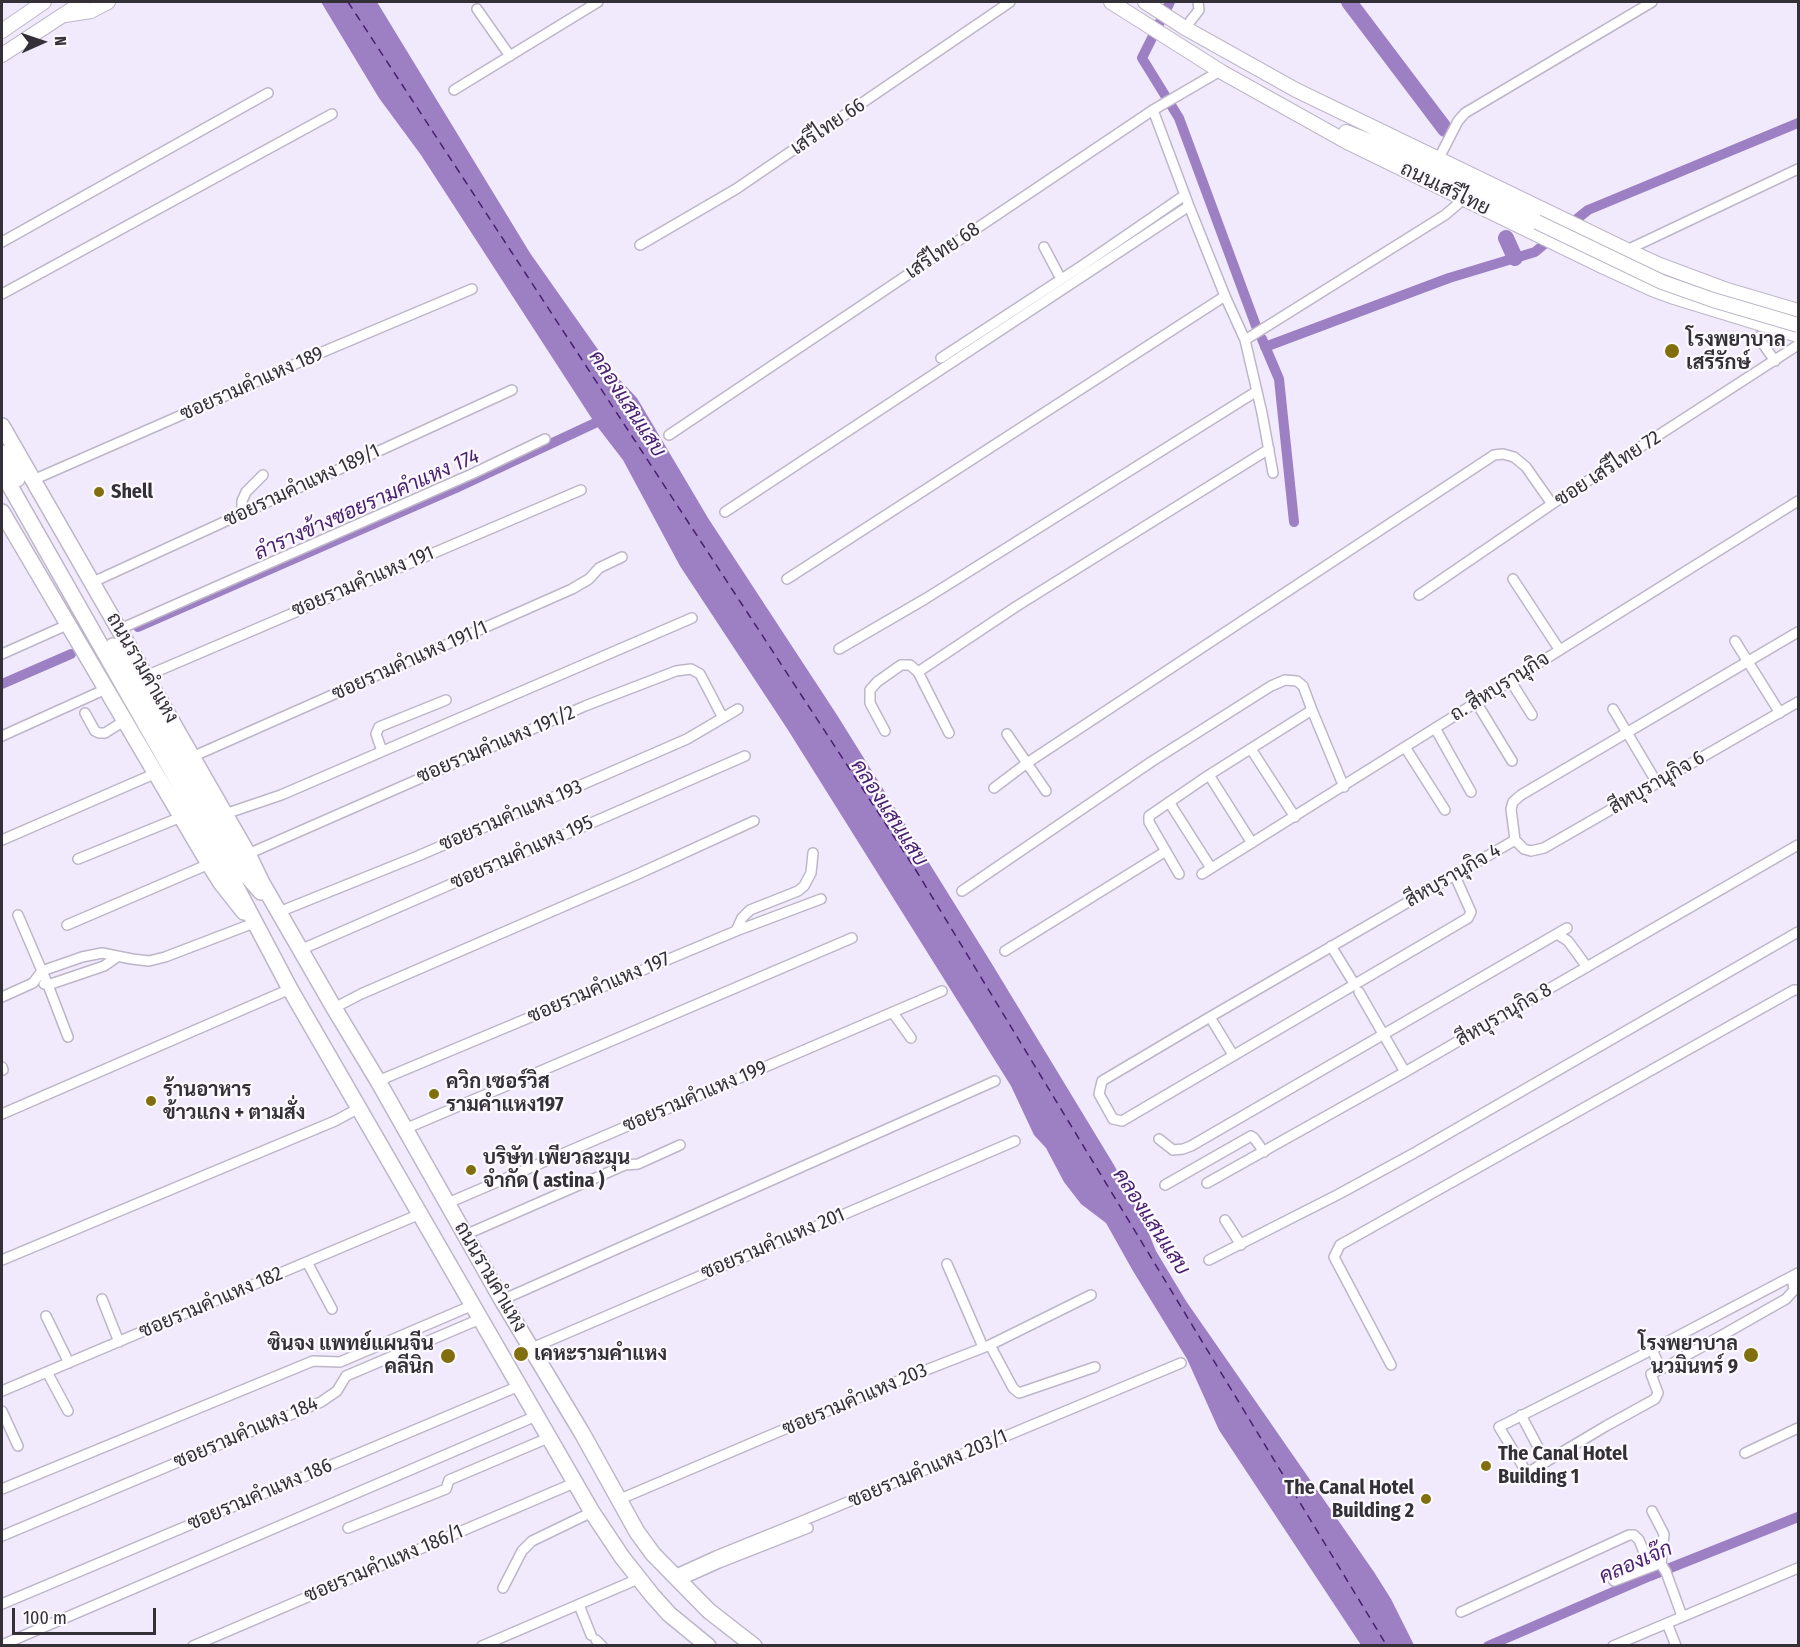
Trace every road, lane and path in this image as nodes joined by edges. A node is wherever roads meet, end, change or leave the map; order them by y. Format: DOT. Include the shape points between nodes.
graph roads {
  1 [pos="44,2"];
  2 [pos="83,2"];
  3 [pos="108,2"];
  4 [pos="598,2"];
  5 [pos="1010,2"];
  6 [pos="1111,2"];
  7 [pos="1146,2"];
  8 [pos="1198,2"];
  9 [pos="1652,2"];
  10 [pos="477,9"];
  11 [pos="60,16"];
  12 [pos="1184,27"];
  13 [pos="2,31"];
  14 [pos="2,55"];
  15 [pos="510,56"];
  16 [pos="1220,71"];
  17 [pos="454,90"];
  18 [pos="268,93"];
  19 [pos="1155,109"];
  20 [pos="332,114"];
  21 [pos="1313,122"];
  22 [pos="1438,160"];
  23 [pos="1798,169"];
  24 [pos="1185,195"];
  25 [pos="1465,198"];
  26 [pos="1189,206"];
  27 [pos="1531,225"];
  28 [pos="2,242"];
  29 [pos="640,244"];
  30 [pos="1044,247"];
  31 [pos="1627,250"];
  32 [pos="1061,279"];
  33 [pos="1708,282"];
  34 [pos="472,289"];
  35 [pos="2,294"];
  36 [pos="1225,296"];
  37 [pos="1699,305"];
  38 [pos="1798,311"];
  39 [pos="1798,325"];
  40 [pos="1798,335"];
  41 [pos="1758,337"];
  42 [pos="1245,340"];
  43 [pos="1798,345"];
  44 [pos="941,358"];
  45 [pos="1775,361"];
  46 [pos="512,390"];
  47 [pos="1257,391"];
  48 [pos="2,426"];
  49 [pos="669,435"];
  50 [pos="545,439"];
  51 [pos="1269,449"];
  52 [pos="2,453"];
  53 [pos="2,472"];
  54 [pos="1273,473"];
  55 [pos="263,475"];
  56 [pos="33,480"];
  57 [pos="581,490"];
  58 [pos="1798,501"];
  59 [pos="1552,504"];
  60 [pos="2,512"];
  61 [pos="725,512"];
  62 [pos="242,513"];
  63 [pos="51,548"];
  64 [pos="622,557"];
  65 [pos="787,579"];
  66 [pos="1513,579"];
  67 [pos="93,582"];
  68 [pos="1419,595"];
  69 [pos="692,618"];
  70 [pos="67,625"];
  71 [pos="120,629"];
  72 [pos="1798,632"];
  73 [pos="1735,641"];
  74 [pos="839,649"];
  75 [pos="1560,650"];
  76 [pos="2,654"];
  77 [pos="1749,662"];
  78 [pos="918,672"];
  79 [pos="146,676"];
  80 [pos="1510,680"];
  81 [pos="106,689"];
  82 [pos="446,700"];
  83 [pos="1476,702"];
  84 [pos="1798,702"];
  85 [pos="738,709"];
  86 [pos="1613,709"];
  87 [pos="1312,710"];
  88 [pos="85,713"];
  89 [pos="1780,713"];
  90 [pos="1532,715"];
  91 [pos="723,718"];
  92 [pos="124,721"];
  93 [pos="1435,728"];
  94 [pos="885,731"];
  95 [pos="1628,732"];
  96 [pos="949,733"];
  97 [pos="1007,734"];
  98 [pos="2,736"];
  99 [pos="1405,747"];
  100 [pos="1251,749"];
  101 [pos="382,751"];
  102 [pos="745,756"];
  103 [pos="192,757"];
  104 [pos="1512,761"];
  105 [pos="1027,763"];
  106 [pos="154,774"];
  107 [pos="1209,775"];
  108 [pos="1657,783"];
  109 [pos="1344,787"];
  110 [pos="994,788"];
  111 [pos="1046,791"];
  112 [pos="1471,792"];
  113 [pos="1169,802"];
  114 [pos="1444,810"];
  115 [pos="225,814"];
  116 [pos="181,817"];
  117 [pos="1295,817"];
  118 [pos="754,821"];
  119 [pos="2,840"];
  120 [pos="1515,840"];
  121 [pos="1252,843"];
  122 [pos="1798,845"];
  123 [pos="1166,851"];
  124 [pos="813,853"];
  125 [pos="248,854"];
  126 [pos="78,859"];
  127 [pos="209,864"];
  128 [pos="1211,868"];
  129 [pos="1179,874"];
  130 [pos="1202,874"];
  131 [pos="1455,876"];
  132 [pos="962,891"];
  133 [pos="821,899"];
  134 [pos="279,912"];
  135 [pos="18,915"];
  136 [pos="254,923"];
  137 [pos="67,926"];
  138 [pos="1567,928"];
  139 [pos="736,931"];
  140 [pos="1798,932"];
  141 [pos="1557,934"];
  142 [pos="852,938"];
  143 [pos="1331,946"];
  144 [pos="300,950"];
  145 [pos="1005,951"];
  146 [pos="117,957"];
  147 [pos="1587,967"];
  148 [pos="42,971"];
  149 [pos="33,983"];
  150 [pos="48,985"];
  151 [pos="1357,988"];
  152 [pos="290,990"];
  153 [pos="1798,990"];
  154 [pos="942,991"];
  155 [pos="2,997"];
  156 [pos="334,1008"];
  157 [pos="893,1013"];
  158 [pos="1210,1017"];
  159 [pos="1385,1034"];
  160 [pos="68,1037"];
  161 [pos="911,1038"];
  162 [pos="1233,1055"];
  163 [pos="1405,1072"];
  164 [pos="378,1081"];
  165 [pos="995,1081"];
  166 [pos="359,1108"];
  167 [pos="2,1114"];
  168 [pos="405,1129"];
  169 [pos="1159,1139"];
  170 [pos="1015,1141"];
  171 [pos="680,1145"];
  172 [pos="1264,1152"];
  173 [pos="1208,1183"];
  174 [pos="1165,1185"];
  175 [pos="448,1203"];
  176 [pos="420,1214"];
  177 [pos="1225,1220"];
  178 [pos="465,1234"];
  179 [pos="1241,1245"];
  180 [pos="2,1260"];
  181 [pos="1209,1260"];
  182 [pos="307,1262"];
  183 [pos="947,1264"];
  184 [pos="1795,1275"];
  185 [pos="1091,1295"];
  186 [pos="102,1299"];
  187 [pos="502,1300"];
  188 [pos="473,1305"];
  189 [pos="333,1309"];
  190 [pos="46,1316"];
  191 [pos="480,1319"];
  192 [pos="404,1336"];
  193 [pos="119,1342"];
  194 [pos="986,1346"];
  195 [pos="532,1348"];
  196 [pos="410,1350"];
  197 [pos="1652,1350"];
  198 [pos="340,1362"];
  199 [pos="69,1363"];
  200 [pos="1181,1363"];
  201 [pos="1391,1365"];
  202 [pos="1095,1367"];
  203 [pos="1661,1369"];
  204 [pos="47,1372"];
  205 [pos="346,1376"];
  206 [pos="519,1386"];
  207 [pos="2,1391"];
  208 [pos="2,1411"];
  209 [pos="68,1411"];
  210 [pos="1521,1415"];
  211 [pos="536,1416"];
  212 [pos="1798,1428"];
  213 [pos="548,1438"];
  214 [pos="18,1446"];
  215 [pos="1745,1453"];
  216 [pos="1546,1462"];
  217 [pos="574,1483"];
  218 [pos="2,1489"];
  219 [pos="618,1500"];
  220 [pos="1652,1511"];
  221 [pos="591,1512"];
  222 [pos="348,1528"];
  223 [pos="808,1528"];
  224 [pos="2,1536"];
  225 [pos="718,1559"];
  226 [pos="1661,1564"];
  227 [pos="1650,1567"];
  228 [pos="1798,1568"];
  229 [pos="677,1578"];
  230 [pos="638,1579"];
  231 [pos="1614,1581"];
  232 [pos="503,1588"];
  233 [pos="2,1604"];
  234 [pos="579,1605"];
  235 [pos="1461,1612"];
  236 [pos="1682,1616"];
  237 [pos="1667,1623"];
  238 [pos="596,1640"];
  239 [pos="6,1645"];
  240 [pos="193,1646"];
  241 [pos="482,1646"];
  242 [pos="708,1646"];
  243 [pos="754,1646"];
  244 [pos="1613,1646"];
  245 [pos="1676,1646"];
  1 -- 13 [label="main road"];
  2 -- 11 [label="main road"];
  3 -- 11 [label="main road" via="91,11"];
  4 -- 15 [label="street"];
  5 -- 29 [label="street, เสรีไทย 66" via="736,189"];
  6 -- 16 [label="main road, ถนนเสรีไทย"];
  7 -- 12 [label="main road, ถนนเสรีไทย"];
  8 -- 12 [label="street" via="1199,10"];
  9 -- 22 [label="street" via="1465,113"];
  10 -- 15 [label="street"];
  11 -- 14 [label="main road"];
  12 -- 22 [label="main road, ถนนเสรีไทย" via="1296,90"];
  15 -- 17 [label="street"];
  16 -- 19 [label="street, เสรีไทย 68"];
  16 -- 21 [label="main road, ถนนเสรีไทย"];
  18 -- 28 [label="street"];
  19 -- 24 [label="street"];
  19 -- 49 [label="street, เสรีไทย 68"];
  20 -- 35 [label="street"];
  21 -- 25 [label="main road, ถนนเสรีไทย"];
  21 -- 27 [label="main road" via="1372,142"];
  22 -- 31 [label="main road, ถนนเสรีไทย"];
  23 -- 31 [label="street"];
  24 -- 26 [label="street"];
  24 -- 32 [label="street"];
  25 -- 27 [label="main road, ถนนเสรีไทย"];
  25 -- 42 [label="street" via="1445,215"];
  26 -- 36 [label="street"];
  26 -- 61 [label="street"];
  27 -- 37 [label="main road, ถนนเสรีไทย" via="1562,245 1645,286"];
  27 -- 39 [label="main road, bridge" via="1677,288"];
  30 -- 32 [label="street"];
  31 -- 33 [label="main road, ถนนเสรีไทย"];
  32 -- 44 [label="street"];
  33 -- 37 [label="main road" via="1709,297"];
  33 -- 38 [label="main road, ถนนเสรีไทย"];
  34 -- 56 [label="street, ซอยรามคำแหง 189"];
  36 -- 42 [label="street"];
  36 -- 65 [label="street"];
  37 -- 40 [label="main road, ถนนเสรีไทย"];
  41 -- 45 [label="street"];
  42 -- 47 [label="street"];
  43 -- 45 [label="street, ซอย เสรีไทย 72"];
  45 -- 59 [label="street, ซอย เสรีไทย 72"];
  46 -- 62 [label="street, ซอยรามคำแหง 189/1"];
  47 -- 51 [label="street"];
  47 -- 74 [label="street"];
  48 -- 56 [label="main road, ถนนรามคำแหง"];
  50 -- 71 [label="street"];
  51 -- 54 [label="street"];
  51 -- 78 [label="street"];
  52 -- 63 [label="main road, ถนนรามคำแหง"];
  53 -- 63 [label="main road, ถนนรามคำแหง"];
  55 -- 62 [label="street" via="246,492"];
  56 -- 67 [label="main road, ถนนรามคำแหง"];
  57 -- 79 [label="street, ซอยรามคำแหง 191"];
  58 -- 75 [label="street, ถ. สีหบุรานุกิจ"];
  59 -- 68 [label="street, ซอย เสรีไทย 72"];
  59 -- 105 [label="street" via="1526,467 1514,457 1494,455"];
  60 -- 70 [label="main road, ถนนรามคำแหง"];
  62 -- 67 [label="street, ซอยรามคำแหง 189/1"];
  63 -- 134 [label="main road, ถนนรามคำแหง" via="247,876"];
  63 -- 136 [label="main road, ถนนรามคำแหง"];
  64 -- 103 [label="street, ซอยรามคำแหง 191/1" via="599,568 590,579 572,589"];
  66 -- 75 [label="street"];
  67 -- 71 [label="main road, ถนนรามคำแหง"];
  69 -- 101 [label="street"];
  70 -- 76 [label="street"];
  70 -- 81 [label="main road, ถนนรามคำแหง"];
  71 -- 79 [label="main road, ถนนรามคำแหง"];
  72 -- 77 [label="street, สีหบุรานุกิจ 4"];
  73 -- 77 [label="street"];
  75 -- 80 [label="street, ถ. สีหบุรานุกิจ"];
  77 -- 89 [label="street"];
  77 -- 95 [label="street, สีหบุรานุกิจ 4"];
  78 -- 94 [label="street" via="910,665 901,665 870,690 870,704"];
  78 -- 96 [label="street"];
  79 -- 103 [label="main road, ถนนรามคำแหง"];
  80 -- 83 [label="street, ถ. สีหบุรานุกิจ"];
  80 -- 90 [label="street"];
  81 -- 92 [label="main road, ถนนรามคำแหง"];
  81 -- 98 [label="street"];
  82 -- 101 [label="street" via="379,727 376,734"];
  83 -- 93 [label="street, ถ. สีหบุรานุกิจ"];
  83 -- 104 [label="street"];
  84 -- 89 [label="street, สีหบุรานุกิจ 6"];
  85 -- 91 [label="street, ซอยรามคำแหง 193"];
  86 -- 95 [label="street"];
  87 -- 100 [label="street"];
  87 -- 109 [label="street"];
  87 -- 132 [label="street" via="1303,686 1297,681 1285,680 1271,686 1151,762"];
  88 -- 92 [label="street" via="99,733"];
  89 -- 108 [label="street, สีหบุรานุกิจ 6"];
  91 -- 125 [label="street, ซอยรามคำแหง 191/2" via="700,674 691,669 676,671 585,706"];
  91 -- 134 [label="street, ซอยรามคำแหง 193" via="676,744"];
  92 -- 106 [label="main road, ถนนรามคำแหง"];
  93 -- 99 [label="street, ถ. สีหบุรานุกิจ"];
  93 -- 112 [label="street"];
  95 -- 108 [label="street"];
  95 -- 120 [label="street, สีหบุรานุกิจ 4" via="1513,802"];
  97 -- 105 [label="street"];
  99 -- 109 [label="street, ถ. สีหบุรานุกิจ"];
  99 -- 114 [label="street"];
  100 -- 107 [label="street"];
  100 -- 117 [label="street"];
  101 -- 115 [label="street" via="281,795"];
  102 -- 144 [label="street, ซอยรามคำแหง 195"];
  103 -- 115 [label="main road, ถนนรามคำแหง"];
  105 -- 110 [label="street"];
  105 -- 111 [label="street"];
  106 -- 116 [label="main road, ถนนรามคำแหง"];
  106 -- 119 [label="street"];
  107 -- 113 [label="street"];
  107 -- 121 [label="street"];
  108 -- 120 [label="street, สีหบุรานุกิจ 6" via="1544,848 1530,851"];
  109 -- 117 [label="street, ถ. สีหบุรานุกิจ"];
  113 -- 123 [label="street" via="1149,819"];
  113 -- 128 [label="street"];
  115 -- 125 [label="main road, ถนนรามคำแหง"];
  116 -- 126 [label="street"];
  116 -- 127 [label="main road, ถนนรามคำแหง"];
  117 -- 121 [label="street, ถ. สีหบุรานุกิจ"];
  118 -- 156 [label="street"];
  120 -- 131 [label="street, สีหบุรานุกิจ 4"];
  121 -- 128 [label="street, ถ. สีหบุรานุกิจ"];
  122 -- 147 [label="street, สีหบุรานุกิจ 8"];
  123 -- 129 [label="street"];
  123 -- 145 [label="street"];
  124 -- 139 [label="street" via="811,873 804,886 750,910"];
  125 -- 134 [label="main road, ถนนรามคำแหง"];
  127 -- 136 [label="main road, ถนนรามคำแหง"];
  127 -- 137 [label="street"];
  128 -- 130 [label="street, ถ. สีหบุรานุกิจ"];
  131 -- 143 [label="street, สีหบุรานุกิจ 4"];
  131 -- 151 [label="street" via="1471,912 1468,918"];
  133 -- 139 [label="street, ซอยรามคำแหง 197"];
  134 -- 144 [label="main road, ถนนรามคำแหง"];
  135 -- 148 [label="street"];
  136 -- 146 [label="street" via="149,961"];
  136 -- 152 [label="main road, ถนนรามคำแหง"];
  138 -- 141 [label="street"];
  139 -- 164 [label="street, ซอยรามคำแหง 197"];
  140 -- 179 [label="street" via="1425,1146"];
  141 -- 147 [label="street" via="1568,941"];
  141 -- 159 [label="street"];
  142 -- 168 [label="street"];
  143 -- 151 [label="street"];
  143 -- 158 [label="street, สีหบุรานุกิจ 4"];
  144 -- 156 [label="main road, ถนนรามคำแหง"];
  146 -- 148 [label="street" via="102,952"];
  146 -- 150 [label="street" via="104,966"];
  147 -- 163 [label="street, สีหบุรานุกิจ 8"];
  148 -- 149 [label="street"];
  148 -- 150 [label="street"];
  149 -- 150 [label="street"];
  149 -- 155 [label="street"];
  150 -- 160 [label="street"];
  151 -- 159 [label="street"];
  151 -- 162 [label="street"];
  152 -- 166 [label="main road, ถนนรามคำแหง"];
  152 -- 167 [label="street"];
  153 -- 201 [label="street" via="1340,1245 1334,1257"];
  154 -- 157 [label="street, ซอยรามคำแหง 199"];
  156 -- 164 [label="main road, ถนนรามคำแหง"];
  157 -- 161 [label="street"];
  157 -- 175 [label="street, ซอยรามคำแหง 199"];
  158 -- 162 [label="street"];
  158 -- 162 [label="street, สีหบุรานุกิจ 4" via="1102,1081 1099,1094 1113,1119 1122,1121"];
  159 -- 163 [label="street"];
  159 -- 169 [label="street" via="1191,1146 1173,1150"];
  163 -- 172 [label="street, สีหบุรานุกิจ 8"];
  164 -- 168 [label="main road, ถนนรามคำแหง"];
  165 -- 187 [label="street"];
  166 -- 176 [label="main road, ถนนรามคำแหง"];
  166 -- 180 [label="street"];
  168 -- 175 [label="main road, ถนนรามคำแหง"];
  170 -- 195 [label="street, ซอยรามคำแหง 201"];
  171 -- 178 [label="street"];
  172 -- 173 [label="street, สีหบุรานุกิจ 8"];
  172 -- 174 [label="street" via="1251,1136"];
  175 -- 178 [label="main road, ถนนรามคำแหง"];
  176 -- 182 [label="street, ซอยรามคำแหง 182"];
  176 -- 188 [label="main road, ถนนรามคำแหง"];
  177 -- 179 [label="street"];
  178 -- 187 [label="main road, ถนนรามคำแหง"];
  179 -- 181 [label="street"];
  182 -- 189 [label="street"];
  182 -- 193 [label="street, ซอยรามคำแหง 182"];
  183 -- 194 [label="street"];
  184 -- 197 [label="street"];
  184 -- 203 [label="street" via="1794,1290 1786,1299"];
  185 -- 194 [label="street, ซอยรามคำแหง 203"];
  186 -- 193 [label="street"];
  187 -- 195 [label="main road, ถนนรามคำแหง"];
  188 -- 191 [label="main road, ถนนรามคำแหง"];
  188 -- 192 [label="street, ซอยรามคำแหง 184"];
  190 -- 199 [label="street"];
  191 -- 196 [label="street, ซอยรามคำแหง 184"];
  191 -- 206 [label="main road, ถนนรามคำแหง"];
  192 -- 196 [label="street"];
  192 -- 198 [label="street, ซอยรามคำแหง 184"];
  193 -- 199 [label="street, ซอยรามคำแหง 182"];
  194 -- 202 [label="street" via="1019,1393"];
  194 -- 219 [label="street, ซอยรามคำแหง 203"];
  195 -- 219 [label="main road, ถนนรามคำแหง"];
  196 -- 205 [label="street, ซอยรามคำแหง 184"];
  197 -- 203 [label="street"];
  197 -- 210 [label="street"];
  198 -- 205 [label="street"];
  198 -- 218 [label="street, ซอยรามคำแหง 184" via="313,1361"];
  199 -- 204 [label="street, ซอยรามคำแหง 182"];
  200 -- 225 [label="street, ซอยรามคำแหง 203/1"];
  203 -- 216 [label="street" via="1651,1374 1658,1393 1655,1399"];
  204 -- 207 [label="street, ซอยรามคำแหง 182"];
  204 -- 209 [label="street"];
  205 -- 224 [label="street, ซอยรามคำแหง 184" via="337,1391 321,1402"];
  206 -- 211 [label="main road, ถนนรามคำแหง"];
  206 -- 233 [label="street, ซอยรามคำแหง 186"];
  208 -- 214 [label="street"];
  210 -- 216 [label="street"];
  210 -- 216 [label="street" via="1499,1427 1527,1473"];
  211 -- 213 [label="main road, ถนนรามคำแหง"];
  211 -- 239 [label="street"];
  212 -- 215 [label="street"];
  213 -- 217 [label="main road, ถนนรามคำแหง"];
  213 -- 222 [label="street" via="449,1480 446,1489"];
  217 -- 221 [label="main road, ถนนรามคำแหง"];
  217 -- 240 [label="street, ซอยรามคำแหง 186/1"];
  219 -- 229 [label="main road, ถนนรามคำแหง" via="653,1554"];
  220 -- 226 [label="street" via="1664,1534"];
  221 -- 230 [label="main road, ถนนรามคำแหง"];
  221 -- 232 [label="street" via="532,1541 518,1556"];
  223 -- 225 [label="street, ซอยรามคำแหง 203/1"];
  225 -- 229 [label="street, ซอยรามคำแหง 203/1"];
  226 -- 227 [label="street"];
  226 -- 236 [label="street"];
  227 -- 231 [label="street"];
  227 -- 235 [label="street" via="1639,1540 1629,1535"];
  228 -- 236 [label="street"];
  229 -- 243 [label="main road, ถนนรามคำแหง" via="709,1611"];
  230 -- 234 [label="street"];
  230 -- 242 [label="main road, ถนนรามคำแหง" via="669,1614"];
  234 -- 238 [label="street"];
  234 -- 241 [label="street"];
  236 -- 237 [label="street"];
  237 -- 244 [label="street"];
  237 -- 245 [label="street"];
}
